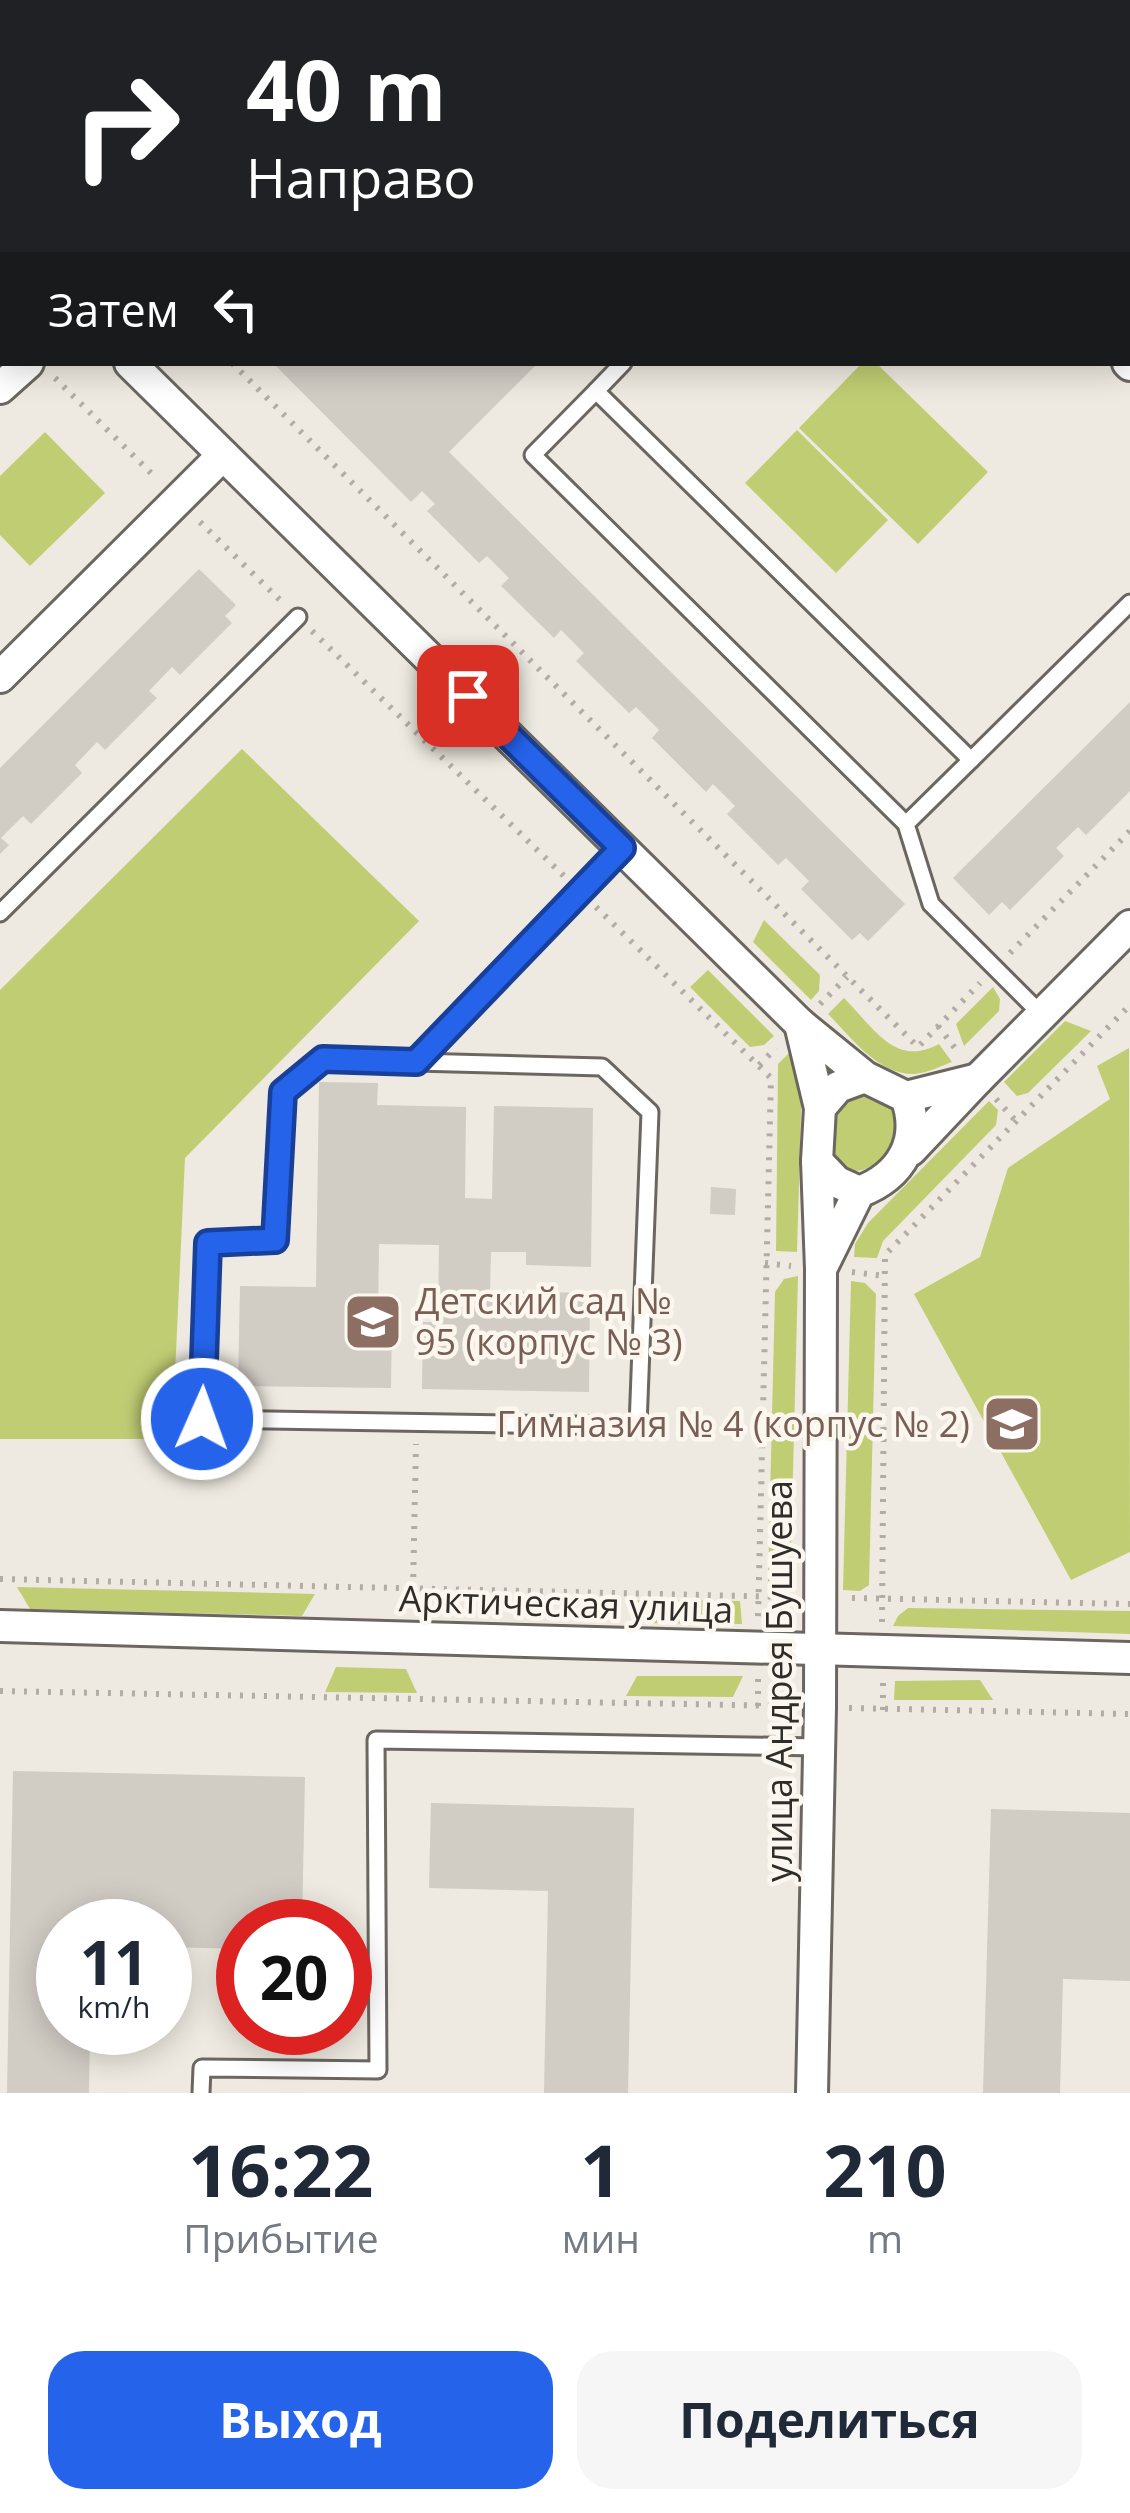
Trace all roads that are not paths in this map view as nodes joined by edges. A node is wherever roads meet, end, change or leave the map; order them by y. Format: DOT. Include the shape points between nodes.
graph roads {
  1 [pos="25,366"];
  2 [pos="133,366"];
  3 [pos="620,366"];
  4 [pos="0,388"];
  5 [pos="596,391"];
  6 [pos="223,454"];
  7 [pos="1130,603"];
  8 [pos="298,617"];
  9 [pos="0,677"];
  10 [pos="971,760"];
  11 [pos="905,824"];
  12 [pos="622,848"];
  13 [pos="0,913"];
  14 [pos="1130,926"];
  15 [pos="1042,1015"];
  16 [pos="800,1024"];
  17 [pos="416,1062"];
  18 [pos="865,1078"];
  19 [pos="978,1078"];
  20 [pos="906,1097"];
  21 [pos="820,1108"];
  22 [pos="907,1155"];
  23 [pos="817,1161"];
  24 [pos="859,1192"];
  25 [pos="820,1269"];
  26 [pos="0,1626"];
  27 [pos="820,1651"];
  28 [pos="1130,1658"];
  29 [pos="819,1747"];
  30 [pos="201,2093"];
  31 [pos="812,2093"];
  1 -- 4 [label="street"];
  2 -- 6 [label="street"];
  3 -- 5 [label="lane"];
  5 -- 10 [label="lane"];
  5 -- 11 [label="lane" via="532,455"];
  6 -- 9 [label="street"];
  6 -- 12 [label="street"];
  7 -- 10 [label="lane"];
  8 -- 13 [label="lane"];
  10 -- 11 [label="lane"];
  11 -- 15 [label="lane" via="931,904"];
  12 -- 16 [label="street"];
  12 -- 17 [label="lane"];
  14 -- 15 [label="street"];
  15 -- 19 [label="street"];
  16 -- 18 [label="street"];
  16 -- 21 [label="street"];
  17 -- 17 [label="lane" via="602,1066 650,1112 638,1426 202,1419 208,1243 275,1240 283,1092 323,1059"];
  18 -- 20 [label="street"];
  18 -- 21 [label="street" via="838,1087"];
  19 -- 20 [label="street"];
  19 -- 22 [label="street"];
  20 -- 22 [label="street" via="915,1122"];
  21 -- 23 [label="street"];
  22 -- 24 [label="street"];
  23 -- 24 [label="street"];
  23 -- 25 [label="street, улица Андрея Бушуева"];
  24 -- 25 [label="street"];
  25 -- 27 [label="street, улица Андрея Бушуева"];
  26 -- 27 [label="street, Арктическая улица"];
  27 -- 28 [label="street, Арктическая улица"];
  27 -- 29 [label="street, улица Андрея Бушуева"];
  29 -- 30 [label="lane" via="376,1740 378,2070 202,2068"];
  29 -- 31 [label="street, улица Андрея Бушуева"];
}
